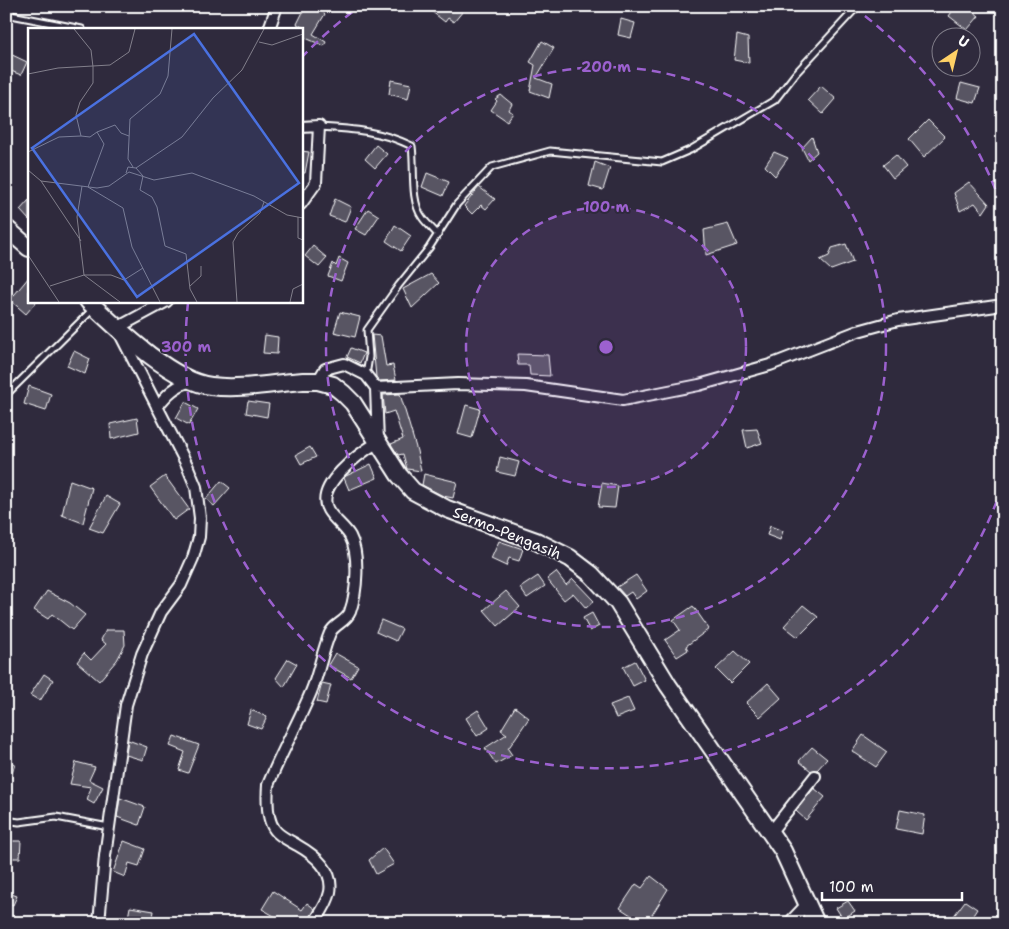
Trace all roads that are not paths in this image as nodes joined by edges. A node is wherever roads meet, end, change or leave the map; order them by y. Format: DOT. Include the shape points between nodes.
graph roads {
  1 [pos="277,6"];
  2 [pos="858,6"];
  3 [pos="6,14"];
  4 [pos="77,28"];
  5 [pos="269,28"];
  6 [pos="319,126"];
  7 [pos="302,127"];
  8 [pos="302,203"];
  9 [pos="6,228"];
  10 [pos="438,235"];
  11 [pos="28,247"];
  12 [pos="165,302"];
  13 [pos="91,304"];
  14 [pos="1003,305"];
  15 [pos="117,328"];
  16 [pos="366,375"];
  17 [pos="192,381"];
  18 [pos="318,381"];
  19 [pos="376,388"];
  20 [pos="6,395"];
  21 [pos="157,406"];
  22 [pos="378,442"];
  23 [pos="815,776"];
  24 [pos="6,820"];
  25 [pos="110,827"];
  26 [pos="770,833"];
  27 [pos="808,903"];
  28 [pos="99,923"];
  29 [pos="314,923"];
  30 [pos="789,923"];
  31 [pos="816,923"];
  1 -- 5 [label="street"];
  2 -- 10 [label="lane" via="775,100 690,150 662,162 550,151 492,167 457,204"];
  3 -- 4 [label="lane"];
  6 -- 7 [label="street"];
  6 -- 8 [label="street" via="316,184"];
  6 -- 10 [label="lane" via="390,135 412,146 414,200 421,216"];
  9 -- 11 [label="main road"];
  10 -- 16 [label="lane" via="367,330 369,357"];
  12 -- 15 [label="street"];
  13 -- 15 [label="main road, Sermo-Pengasih"];
  13 -- 20 [label="lane"];
  14 -- 19 [label="street" via="898,320 858,331 770,365 690,387 623,400 526,386 458,384"];
  15 -- 17 [label="main road, Sermo-Pengasih"];
  15 -- 21 [label="street"];
  16 -- 18 [label="street" via="344,364 334,365 325,369"];
  16 -- 19 [label="street"];
  17 -- 18 [label="main road, Sermo-Pengasih" via="228,386"];
  17 -- 21 [label="street" via="180,384"];
  18 -- 22 [label="main road, Sermo-Pengasih" via="334,385 343,392"];
  19 -- 22 [label="street"];
  21 -- 25 [label="street" via="196,487 200,502 200,537 181,585 161,612 142,654 126,705"];
  22 -- 26 [label="main road, Sermo-Pengasih" via="413,491 431,502 536,541 570,558 591,574 618,603 668,685"];
  22 -- 29 [label="street" via="334,479 326,494 327,509 351,538 355,556 350,612 346,620 330,631 311,692 268,785 274,829 281,837 314,855 324,866 331,891"];
  23 -- 26 [label="street"];
  24 -- 25 [label="lane" via="19,822 56,817"];
  25 -- 28 [label="street"];
  26 -- 27 [label="main road, Sermo-Pengasih" via="783,851"];
  27 -- 30 [label="street"];
  27 -- 31 [label="main road, Sermo-Pengasih"];
}
